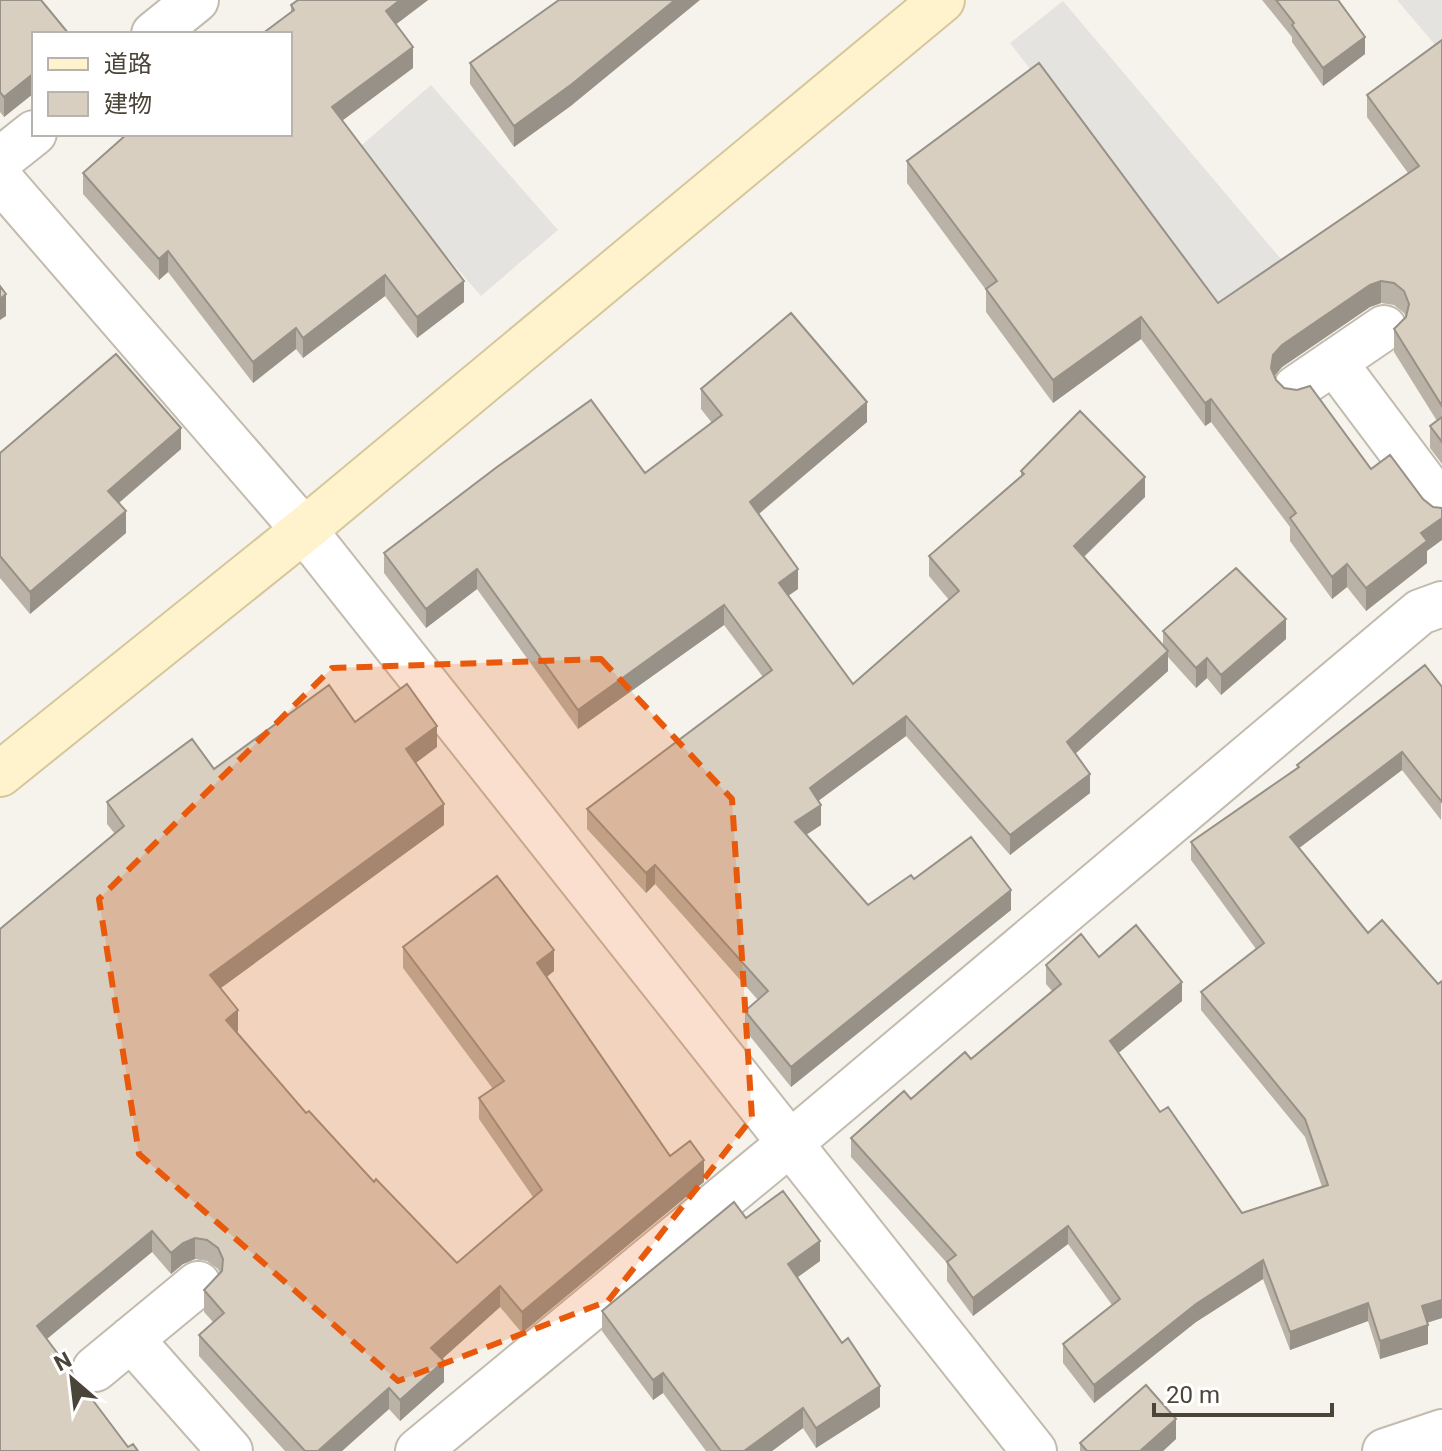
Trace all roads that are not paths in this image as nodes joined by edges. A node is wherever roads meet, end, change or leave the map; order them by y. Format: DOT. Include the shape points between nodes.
graph roads {
  1 [pos="196,0"];
  2 [pos="942,0"];
  3 [pos="156,32"];
  4 [pos="32,135"];
  5 [pos="0,160"];
  6 [pos="0,179"];
  7 [pos="1384,328"];
  8 [pos="1334,362"];
  9 [pos="1296,388"];
  10 [pos="1442,506"];
  11 [pos="304,530"];
  12 [pos="1442,604"];
  13 [pos="0,774"];
  14 [pos="789,1144"];
  15 [pos="198,1284"];
  16 [pos="131,1339"];
  17 [pos="95,1369"];
  18 [pos="1442,1432"];
  19 [pos="230,1451"];
  20 [pos="418,1451"];
  21 [pos="1034,1451"];
  22 [pos="1385,1451"];
  1 -- 3 [label="street"];
  2 -- 11 [label="street"];
  4 -- 5 [label="street"];
  6 -- 11 [label="street"];
  7 -- 8 [label="street"];
  8 -- 9 [label="street"];
  8 -- 10 [label="street"];
  11 -- 13 [label="street"];
  11 -- 14 [label="street"];
  12 -- 14 [label="street" via="1420,612"];
  14 -- 20 [label="street"];
  14 -- 21 [label="street"];
  15 -- 16 [label="street"];
  16 -- 17 [label="street"];
  16 -- 19 [label="street"];
  18 -- 22 [label="street"];
}
